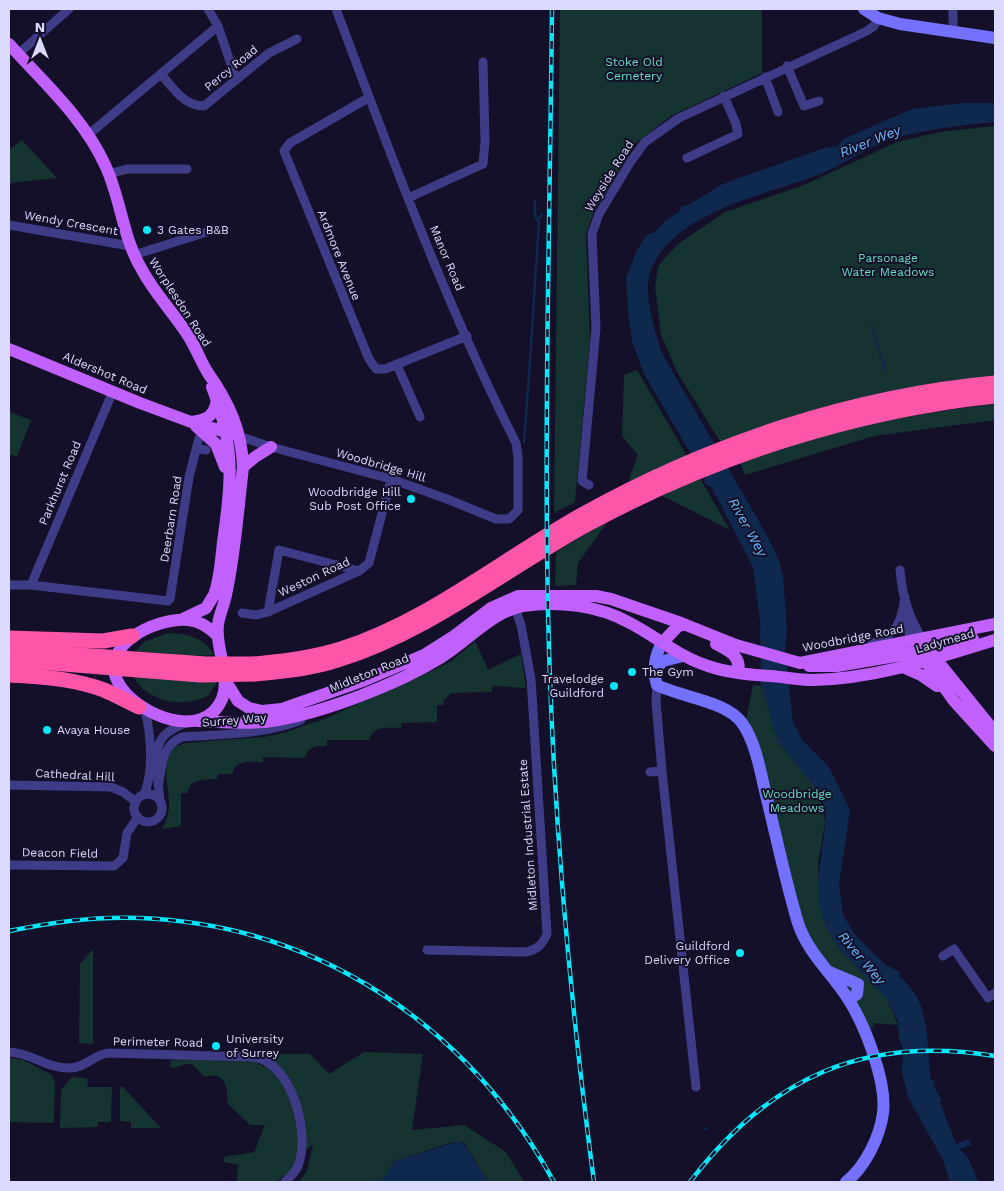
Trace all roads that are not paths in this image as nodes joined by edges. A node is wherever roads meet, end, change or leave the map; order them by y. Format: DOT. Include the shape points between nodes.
graph roads {
  1 [pos="69,9"];
  2 [pos="208,9"];
  3 [pos="336,9"];
  4 [pos="953,9"];
  5 [pos="870,11"];
  6 [pos="218,26"];
  7 [pos="953,30"];
  8 [pos="995,38"];
  9 [pos="298,39"];
  10 [pos="9,44"];
  11 [pos="18,54"];
  12 [pos="483,62"];
  13 [pos="787,66"];
  14 [pos="161,74"];
  15 [pos="765,77"];
  16 [pos="236,79"];
  17 [pos="724,96"];
  18 [pos="368,98"];
  19 [pos="819,102"];
  20 [pos="778,112"];
  21 [pos="88,134"];
  22 [pos="687,158"];
  23 [pos="187,169"];
  24 [pos="109,174"];
  25 [pos="408,198"];
  26 [pos="9,225"];
  27 [pos="212,230"];
  28 [pos="132,250"];
  29 [pos="467,336"];
  30 [pos="9,349"];
  31 [pos="397,365"];
  32 [pos="208,373"];
  33 [pos="995,383"];
  34 [pos="113,391"];
  35 [pos="995,396"];
  36 [pos="217,399"];
  37 [pos="420,417"];
  38 [pos="191,422"];
  39 [pos="226,432"];
  40 [pos="239,436"];
  41 [pos="199,438"];
  42 [pos="272,447"];
  43 [pos="196,448"];
  44 [pos="206,450"];
  45 [pos="735,451"];
  46 [pos="243,467"];
  47 [pos="684,471"];
  48 [pos="391,479"];
  49 [pos="589,485"];
  50 [pos="230,500"];
  51 [pos="513,517"];
  52 [pos="900,570"];
  53 [pos="359,571"];
  54 [pos="9,585"];
  55 [pos="31,585"];
  56 [pos="905,597"];
  57 [pos="226,598"];
  58 [pos="538,601"];
  59 [pos="554,601"];
  60 [pos="515,608"];
  61 [pos="268,612"];
  62 [pos="242,613"];
  63 [pos="902,617"];
  64 [pos="180,620"];
  65 [pos="681,623"];
  66 [pos="995,624"];
  67 [pos="694,628"];
  68 [pos="995,634"];
  69 [pos="132,636"];
  70 [pos="218,636"];
  71 [pos="9,638"];
  72 [pos="990,642"];
  73 [pos="662,643"];
  74 [pos="15,650"];
  75 [pos="923,650"];
  76 [pos="684,656"];
  77 [pos="9,661"];
  78 [pos="902,661"];
  79 [pos="796,662"];
  80 [pos="254,669"];
  81 [pos="654,671"];
  82 [pos="738,673"];
  83 [pos="9,675"];
  84 [pos="950,678"];
  85 [pos="225,680"];
  86 [pos="662,688"];
  87 [pos="954,701"];
  88 [pos="300,702"];
  89 [pos="336,703"];
  90 [pos="142,708"];
  91 [pos="191,722"];
  92 [pos="995,732"];
  93 [pos="995,746"];
  94 [pos="662,771"];
  95 [pos="650,772"];
  96 [pos="159,782"];
  97 [pos="9,785"];
  98 [pos="144,795"];
  99 [pos="160,800"];
  100 [pos="136,802"];
  101 [pos="138,817"];
  102 [pos="9,865"];
  103 [pos="427,950"];
  104 [pos="943,956"];
  105 [pos="995,993"];
  106 [pos="9,1052"];
  107 [pos="696,1087"];
  108 [pos="285,1182"];
  109 [pos="846,1182"];
  1 -- 11 [label="street"];
  2 -- 6 [label="street"];
  3 -- 18 [label="street, Manor Road"];
  4 -- 7 [label="street"];
  5 -- 7 [label="street" via="900,24"];
  5 -- 13 [label="street, Weyside Road" via="874,26 867,31"];
  6 -- 14 [label="street"];
  6 -- 16 [label="street"];
  7 -- 8 [label="street"];
  9 -- 16 [label="street, Percy Road" via="269,53"];
  10 -- 11 [label="main road, Worplesdon Road"];
  11 -- 21 [label="main road, Worplesdon Road"];
  12 -- 25 [label="street" via="483,164"];
  13 -- 15 [label="street, Weyside Road"];
  13 -- 19 [label="street" via="804,106"];
  14 -- 16 [label="street, Percy Road" via="193,106 204,106"];
  14 -- 21 [label="street"];
  15 -- 17 [label="street, Weyside Road"];
  15 -- 20 [label="street"];
  17 -- 22 [label="street" via="738,134"];
  17 -- 49 [label="street, Weyside Road" via="679,118 645,142 630,161 594,224 596,328 582,481"];
  18 -- 25 [label="street, Manor Road"];
  18 -- 31 [label="street, Ardmore Avenue" via="290,143 284,156 368,359 376,369"];
  21 -- 24 [label="main road, Worplesdon Road"];
  23 -- 24 [label="street" via="127,169"];
  24 -- 28 [label="main road, Worplesdon Road"];
  25 -- 29 [label="street, Manor Road"];
  26 -- 28 [label="street, Wendy Crescent"];
  27 -- 28 [label="street"];
  28 -- 32 [label="main road, Worplesdon Road" via="159,296 189,337"];
  29 -- 31 [label="street, Ardmore Avenue"];
  29 -- 51 [label="street, Manor Road" via="516,443 518,510"];
  30 -- 34 [label="main road, Aldershot Road"];
  31 -- 37 [label="street"];
  32 -- 36 [label="main road, Worplesdon Road"];
  32 -- 40 [label="main road, Worplesdon Road" via="226,398"];
  33 -- 45 [label="highway" via="910,395 827,414"];
  34 -- 38 [label="main road, Aldershot Road"];
  34 -- 55 [label="street, Parkhurst Road"];
  35 -- 45 [label="highway" via="915,408"];
  36 -- 38 [label="main road" via="216,410 211,416"];
  36 -- 39 [label="main road, Worplesdon Road"];
  38 -- 39 [label="main road"];
  38 -- 50 [label="main road" via="220,450"];
  39 -- 40 [label="main road"];
  39 -- 50 [label="main road, Worplesdon Road" via="231,472"];
  40 -- 42 [label="street, Woodbridge Hill"];
  40 -- 46 [label="main road, Worplesdon Road"];
  41 -- 43 [label="street, Deerbarn Road"];
  42 -- 46 [label="main road"];
  42 -- 48 [label="street, Woodbridge Hill"];
  43 -- 44 [label="street"];
  43 -- 55 [label="street, Deerbarn Road" via="172,596 168,601"];
  45 -- 47 [label="highway"];
  46 -- 57 [label="main road, Worplesdon Road"];
  47 -- 80 [label="highway" via="604,503 405,621 340,649"];
  47 -- 80 [label="highway" via="399,637 329,663"];
  48 -- 51 [label="street, Woodbridge Hill" via="496,519"];
  48 -- 53 [label="street, Weston Road" via="370,563"];
  50 -- 64 [label="main road, Worplesdon Road" via="214,595 202,611"];
  52 -- 56 [label="street"];
  53 -- 61 [label="street, Weston Road"];
  53 -- 61 [label="street" via="278,550"];
  54 -- 55 [label="street"];
  56 -- 63 [label="street"];
  56 -- 75 [label="street"];
  57 -- 70 [label="main road, Worplesdon Road" via="219,615"];
  57 -- 88 [label="main road" via="225,630 239,690 260,704"];
  58 -- 59 [label="main road"];
  58 -- 60 [label="main road, Midleton Road"];
  58 -- 88 [label="main road, Midleton Road" via="518,596 501,602 424,655"];
  59 -- 65 [label="main road, Woodbridge Road" via="596,596"];
  59 -- 73 [label="main road" via="609,613"];
  60 -- 89 [label="main road, Midleton Road" via="492,620 440,658"];
  60 -- 103 [label="street, Midleton Industrial Estate" via="531,679 547,934 543,944 526,952"];
  61 -- 62 [label="street, Weston Road"];
  63 -- 75 [label="street"];
  63 -- 79 [label="street" via="893,632 882,640"];
  64 -- 69 [label="main road"];
  64 -- 70 [label="main road" via="199,622"];
  65 -- 67 [label="main road, Woodbridge Road"];
  65 -- 73 [label="main road"];
  66 -- 75 [label="main road, Ladymead"];
  67 -- 79 [label="main road, Woodbridge Road"];
  67 -- 82 [label="main road" via="702,637 737,657 740,664"];
  68 -- 75 [label="main road"];
  69 -- 71 [label="highway" via="103,641"];
  69 -- 90 [label="main road" via="118,652 114,670 121,687"];
  70 -- 85 [label="main road"];
  72 -- 75 [label="main road, Ladymead"];
  72 -- 84 [label="main road" via="957,660"];
  73 -- 76 [label="main road"];
  73 -- 81 [label="street"];
  74 -- 80 [label="highway, bridge"];
  75 -- 78 [label="main road, Ladymead"];
  75 -- 79 [label="main road, Woodbridge Road"];
  75 -- 84 [label="main road"];
  75 -- 87 [label="main road"];
  76 -- 81 [label="street" via="663,661"];
  76 -- 82 [label="main road" via="709,667"];
  77 -- 80 [label="highway, bridge" via="200,675"];
  78 -- 79 [label="main road" via="890,652 831,662"];
  78 -- 82 [label="main road" via="845,677 814,680"];
  78 -- 87 [label="main road"];
  81 -- 86 [label="street"];
  83 -- 90 [label="highway" via="85,684"];
  84 -- 92 [label="main road"];
  85 -- 88 [label="main road, Midleton Road" via="238,701 253,710 277,710"];
  85 -- 91 [label="main road" via="216,709"];
  86 -- 94 [label="street" via="657,710"];
  86 -- 109 [label="street" via="726,710 737,716 746,729 758,762 804,938 849,1000 863,1026 883,1100 880,1126 860,1169"];
  87 -- 93 [label="main road"];
  89 -- 91 [label="main road, Midleton Road" via="276,721"];
  89 -- 96 [label="street, Surrey Way" via="284,727 175,740 167,747"];
  90 -- 91 [label="main road"];
  90 -- 98 [label="street" via="150,730 148,786"];
  91 -- 96 [label="street, Surrey Way" via="167,733 159,743"];
  94 -- 95 [label="street"];
  94 -- 107 [label="street"];
  96 -- 99 [label="street, Surrey Way"];
  97 -- 100 [label="street, Cathedral Hill" via="112,787"];
  98 -- 99 [label="street"];
  98 -- 100 [label="street"];
  99 -- 101 [label="street" via="162,809 155,820 146,822"];
  100 -- 101 [label="street" via="134,810"];
  101 -- 102 [label="street, Deacon Field" via="127,833 123,858 114,866"];
  104 -- 105 [label="street" via="954,949 988,998"];
  106 -- 108 [label="street, Perimeter Road" via="24,1054 53,1067 69,1068 77,1068 96,1056 109,1053 254,1057 264,1060 293,1092 298,1111 302,1140 300,1162"];
}
